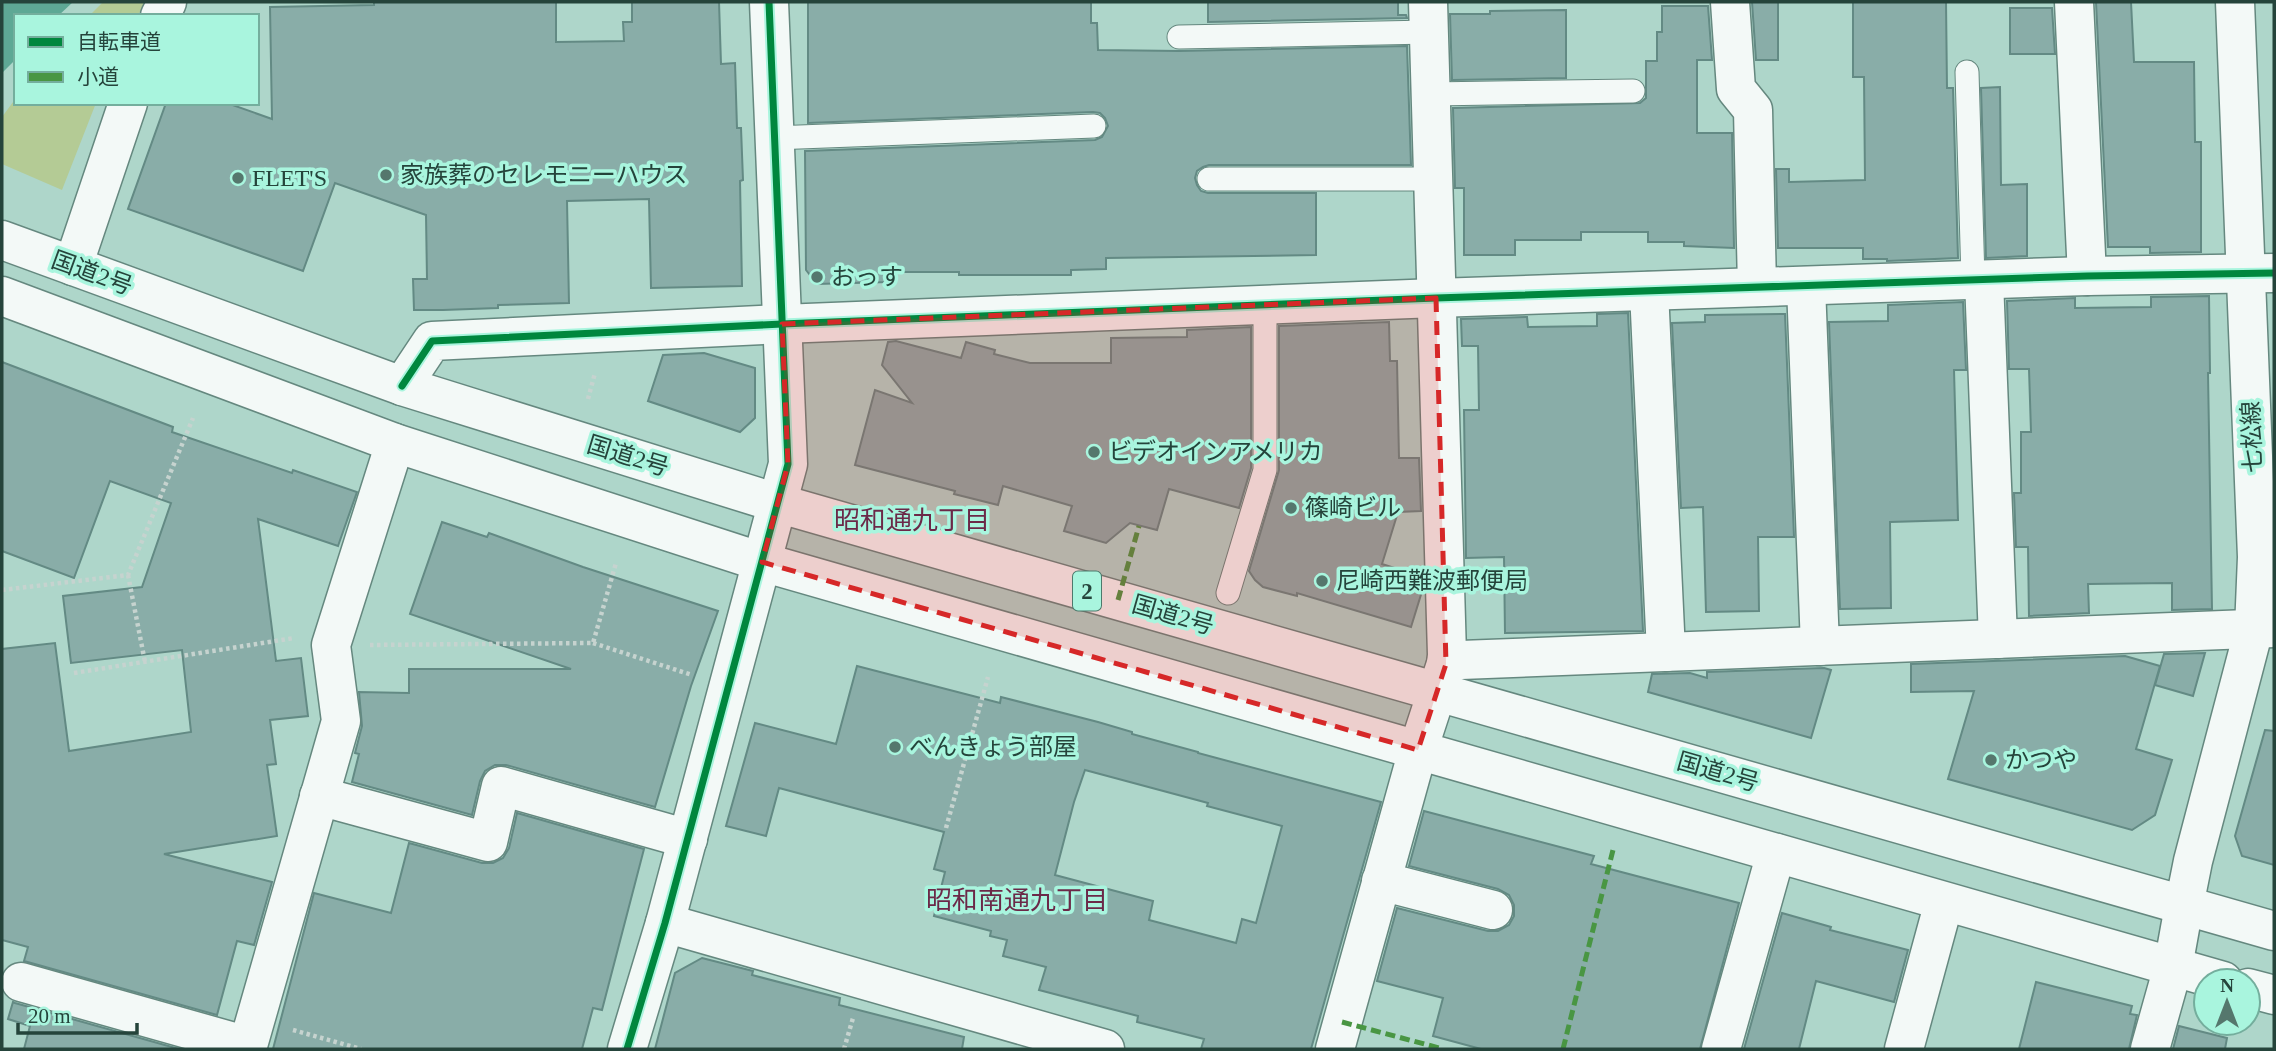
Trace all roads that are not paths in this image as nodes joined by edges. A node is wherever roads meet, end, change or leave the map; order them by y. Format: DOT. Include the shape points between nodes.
graph roads {
  1 [pos="769,2"];
  2 [pos="1730,2"];
  3 [pos="2074,2"];
  4 [pos="2235,2"];
  5 [pos="1428,17"];
  6 [pos="1180,37"];
  7 [pos="1967,72"];
  8 [pos="1633,91"];
  9 [pos="1431,94"];
  10 [pos="127,105"];
  11 [pos="1094,126"];
  12 [pos="774,138"];
  13 [pos="1209,179"];
  14 [pos="1433,179"];
  15 [pos="2,240"];
  16 [pos="73,266"];
  17 [pos="2260,274"];
  18 [pos="2087,276"];
  19 [pos="1979,280"];
  20 [pos="1806,286"];
  21 [pos="1757,287"];
  22 [pos="1649,291"];
  23 [pos="2,296"];
  24 [pos="1436,298"];
  25 [pos="1265,305"];
  26 [pos="782,324"];
  27 [pos="402,386"];
  28 [pos="395,443"];
  29 [pos="777,503"];
  30 [pos="762,562"];
  31 [pos="1228,593"];
  32 [pos="2264,628"];
  33 [pos="1998,639"];
  34 [pos="1820,646"];
  35 [pos="1666,652"];
  36 [pos="1441,678"];
  37 [pos="1418,750"];
  38 [pos="319,796"];
  39 [pos="688,839"];
  40 [pos="1776,853"];
  41 [pos="1381,881"];
  42 [pos="1944,902"];
  43 [pos="2184,905"];
  44 [pos="1493,910"];
  45 [pos="666,923"];
  46 [pos="2274,931"];
  47 [pos="2173,967"];
  48 [pos="2192,972"];
  49 [pos="21,982"];
  50 [pos="250,1038"];
  51 [pos="627,1049"];
  52 [pos="1105,1049"];
  53 [pos="1335,1049"];
  54 [pos="1721,1049"];
  55 [pos="1904,1049"];
  56 [pos="2150,1049"];
  1 -- 12 [label="main road"];
  2 -- 21 [label="main road" via="1736,89 1753,110"];
  3 -- 18 [label="main road"];
  4 -- 17 [label="main road, 七松線"];
  5 -- 6 [label="lane"];
  5 -- 9 [label="main road"];
  7 -- 19 [label="lane"];
  8 -- 9 [label="lane"];
  9 -- 14 [label="main road"];
  10 -- 16 [label="main road"];
  11 -- 12 [label="lane"];
  12 -- 26 [label="main road"];
  13 -- 14 [label="lane"];
  14 -- 24 [label="main road"];
  15 -- 16 [label="main road, 国道2号 / 2"];
  16 -- 27 [label="main road, 国道2号 / 2"];
  17 -- 18 [label="main road"];
  17 -- 32 [label="main road, 七松線" via="2257,557"];
  18 -- 19 [label="main road"];
  19 -- 20 [label="main road"];
  19 -- 33 [label="main road"];
  20 -- 21 [label="main road"];
  20 -- 34 [label="main road"];
  21 -- 22 [label="main road"];
  22 -- 24 [label="main road"];
  22 -- 35 [label="main road"];
  23 -- 28 [label="main road"];
  24 -- 25 [label="main road"];
  24 -- 36 [label="main road" via="1448,633"];
  25 -- 26 [label="main road"];
  25 -- 31 [label="lane" via="1265,470"];
  26 -- 27 [label="main road" via="432,341"];
  26 -- 29 [label="main road" via="788,464"];
  27 -- 29 [label="main road, 国道2号 / 2"];
  28 -- 30 [label="main road"];
  28 -- 38 [label="main road" via="333,638 341,721"];
  29 -- 30 [label="main road"];
  29 -- 36 [label="main road, 国道2号 / 2"];
  30 -- 37 [label="main road"];
  30 -- 39 [label="main road"];
  32 -- 33 [label="main road"];
  32 -- 43 [label="main road, 七松線"];
  33 -- 34 [label="main road"];
  34 -- 35 [label="main road"];
  35 -- 36 [label="main road" via="1461,660"];
  36 -- 37 [label="main road"];
  36 -- 43 [label="main road, 国道2号 / 2"];
  37 -- 40 [label="main road"];
  37 -- 41 [label="main road"];
  38 -- 39 [label="main road" via="488,842 501,786"];
  38 -- 50 [label="main road"];
  39 -- 45 [label="main road"];
  40 -- 42 [label="main road"];
  40 -- 54 [label="main road"];
  41 -- 44 [label="main road"];
  41 -- 53 [label="main road"];
  42 -- 47 [label="main road"];
  42 -- 55 [label="main road"];
  43 -- 46 [label="main road, 国道2号 / 2"];
  43 -- 47 [label="main road, 七松線"];
  45 -- 51 [label="main road"];
  45 -- 52 [label="main road"];
  47 -- 48 [label="main road"];
  47 -- 56 [label="main road, 七松線"];
  49 -- 50 [label="main road"];
}
